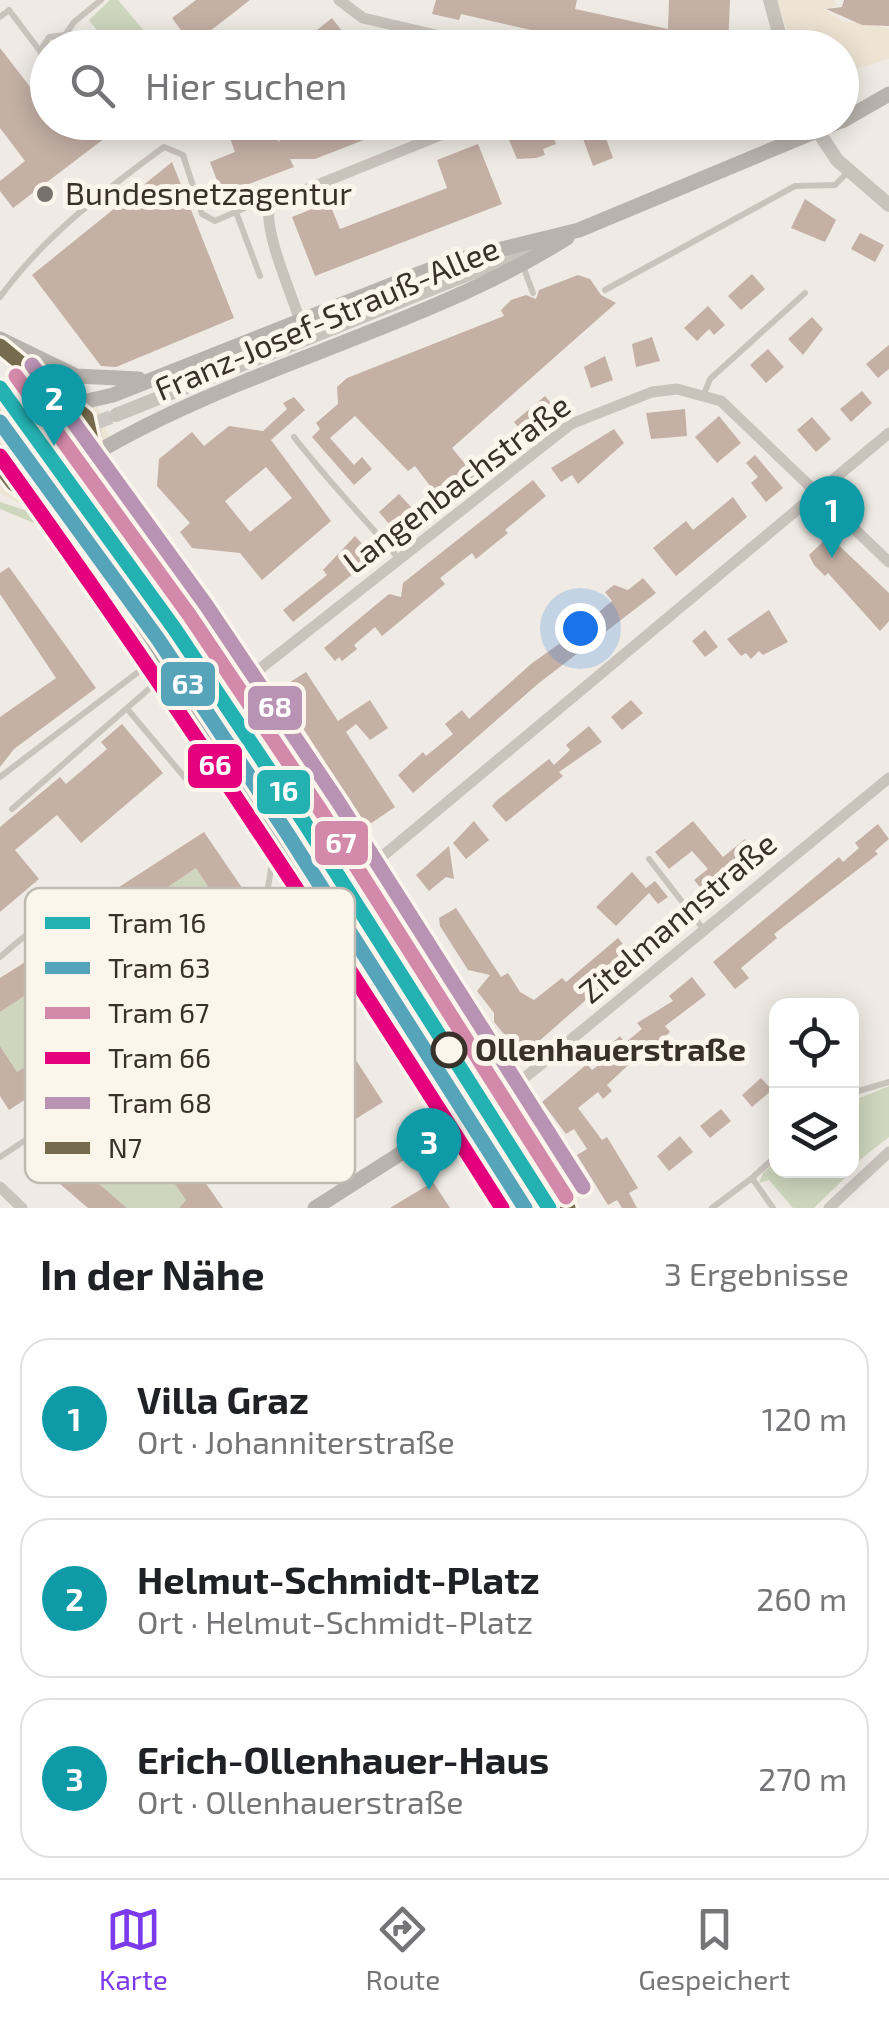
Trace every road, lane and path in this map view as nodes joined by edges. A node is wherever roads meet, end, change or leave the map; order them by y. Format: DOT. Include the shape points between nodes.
graph roads {
  1 [pos="101,0"];
  2 [pos="338,0"];
  3 [pos="770,0"];
  4 [pos="0,17"];
  5 [pos="68,30"];
  6 [pos="415,30"];
  7 [pos="778,30"];
  8 [pos="30,37"];
  9 [pos="889,94"];
  10 [pos="889,108"];
  11 [pos="859,111"];
  12 [pos="859,116"];
  13 [pos="428,140"];
  14 [pos="795,140"];
  15 [pos="825,140"];
  16 [pos="843,165"];
  17 [pos="270,204"];
  18 [pos="889,206"];
  19 [pos="236,212"];
  20 [pos="579,230"];
  21 [pos="523,265"];
  22 [pos="260,276"];
  23 [pos="605,290"];
  24 [pos="533,292"];
  25 [pos="805,293"];
  26 [pos="0,298"];
  27 [pos="300,321"];
  28 [pos="0,342"];
  29 [pos="153,378"];
  30 [pos="704,394"];
  31 [pos="74,404"];
  32 [pos="116,415"];
  33 [pos="0,426"];
  34 [pos="889,433"];
  35 [pos="294,437"];
  36 [pos="94,454"];
  37 [pos="0,466"];
  38 [pos="20,487"];
  39 [pos="0,490"];
  40 [pos="817,493"];
  41 [pos="398,559"];
  42 [pos="889,562"];
  43 [pos="160,656"];
  44 [pos="236,687"];
  45 [pos="129,711"];
  46 [pos="0,777"];
  47 [pos="889,778"];
  48 [pos="186,779"];
  49 [pos="12,808"];
  50 [pos="279,828"];
  51 [pos="649,859"];
  52 [pos="360,875"];
  53 [pos="269,888"];
  54 [pos="318,888"];
  55 [pos="705,931"];
  56 [pos="25,938"];
  57 [pos="355,946"];
  58 [pos="357,949"];
  59 [pos="0,956"];
  60 [pos="889,1082"];
  61 [pos="859,1091"];
  62 [pos="500,1098"];
  63 [pos="461,1115"];
  64 [pos="25,1140"];
  65 [pos="889,1152"];
  66 [pos="0,1157"];
  67 [pos="769,1162"];
  68 [pos="752,1178"];
  69 [pos="355,1183"];
  70 [pos="355,1183"];
  71 [pos="0,1188"];
  72 [pos="22,1208"];
  73 [pos="316,1208"];
  74 [pos="519,1208"];
  75 [pos="568,1208"];
  76 [pos="712,1208"];
  77 [pos="774,1208"];
  78 [pos="829,1208"];
  1 -- 5 [label="lane"];
  2 -- 6 [label="street" via="364,18"];
  3 -- 7 [label="street"];
  4 -- 8 [label="lane" via="9,10"];
  9 -- 11 [label="main road, Franz-Josef-Strauß-Allee"];
  10 -- 12 [label="main road, Franz-Josef-Strauß-Allee"];
  13 -- 17 [label="street"];
  14 -- 20 [label="main road, Franz-Josef-Strauß-Allee"];
  15 -- 16 [label="street"];
  16 -- 18 [label="street"];
  16 -- 23 [label="lane" via="834,185 795,186"];
  17 -- 19 [label="lane"];
  17 -- 27 [label="street"];
  19 -- 22 [label="lane"];
  19 -- 26 [label="lane" via="215,221 202,214 184,155 164,147 26,260"];
  20 -- 21 [label="main road, Franz-Josef-Strauß-Allee"];
  20 -- 27 [label="main road, Franz-Josef-Strauß-Allee" via="449,262"];
  20 -- 32 [label="street, Franz-Josef-Strauß-Allee"];
  21 -- 24 [label="lane"];
  21 -- 36 [label="main road, Franz-Josef-Strauß-Allee" via="189,406"];
  25 -- 30 [label="lane" via="710,379"];
  27 -- 29 [label="main road, Franz-Josef-Strauß-Allee"];
  28 -- 29 [label="main road" via="76,376"];
  28 -- 31 [label="main road" via="25,371"];
  29 -- 31 [label="main road, Franz-Josef-Strauß-Allee"];
  30 -- 40 [label="street" via="737,414"];
  30 -- 41 [label="street, Langenbachstraße" via="652,392 571,424"];
  31 -- 33 [label="main road" via="28,408"];
  31 -- 36 [label="main road" via="88,420"];
  34 -- 40 [label="street"];
  35 -- 41 [label="lane"];
  36 -- 38 [label="main road" via="56,480"];
  36 -- 44 [label="main road" via="123,526"];
  37 -- 38 [label="main road"];
  38 -- 39 [label="street"];
  38 -- 43 [label="main road" via="78,528"];
  40 -- 42 [label="street"];
  40 -- 52 [label="street"];
  41 -- 44 [label="street, Langenbachstraße"];
  43 -- 45 [label="lane" via="159,680"];
  43 -- 46 [label="lane"];
  43 -- 50 [label="main road"];
  44 -- 52 [label="main road"];
  45 -- 48 [label="lane"];
  45 -- 49 [label="lane"];
  47 -- 55 [label="street, Zitelmannstraße"];
  50 -- 53 [label="lane"];
  50 -- 54 [label="main road"];
  51 -- 55 [label="lane"];
  52 -- 62 [label="main road"];
  55 -- 62 [label="street, Zitelmannstraße"];
  56 -- 59 [label="lane"];
  57 -- 58 [label="main road"];
  58 -- 63 [label="main road"];
  60 -- 61 [label="lane"];
  62 -- 75 [label="main road"];
  63 -- 70 [label="main road"];
  63 -- 74 [label="main road"];
  64 -- 66 [label="lane"];
  65 -- 78 [label="street"];
  67 -- 68 [label="lane"];
  68 -- 76 [label="lane"];
  68 -- 77 [label="lane"];
  69 -- 73 [label="main road"];
  71 -- 72 [label="street"];
}
